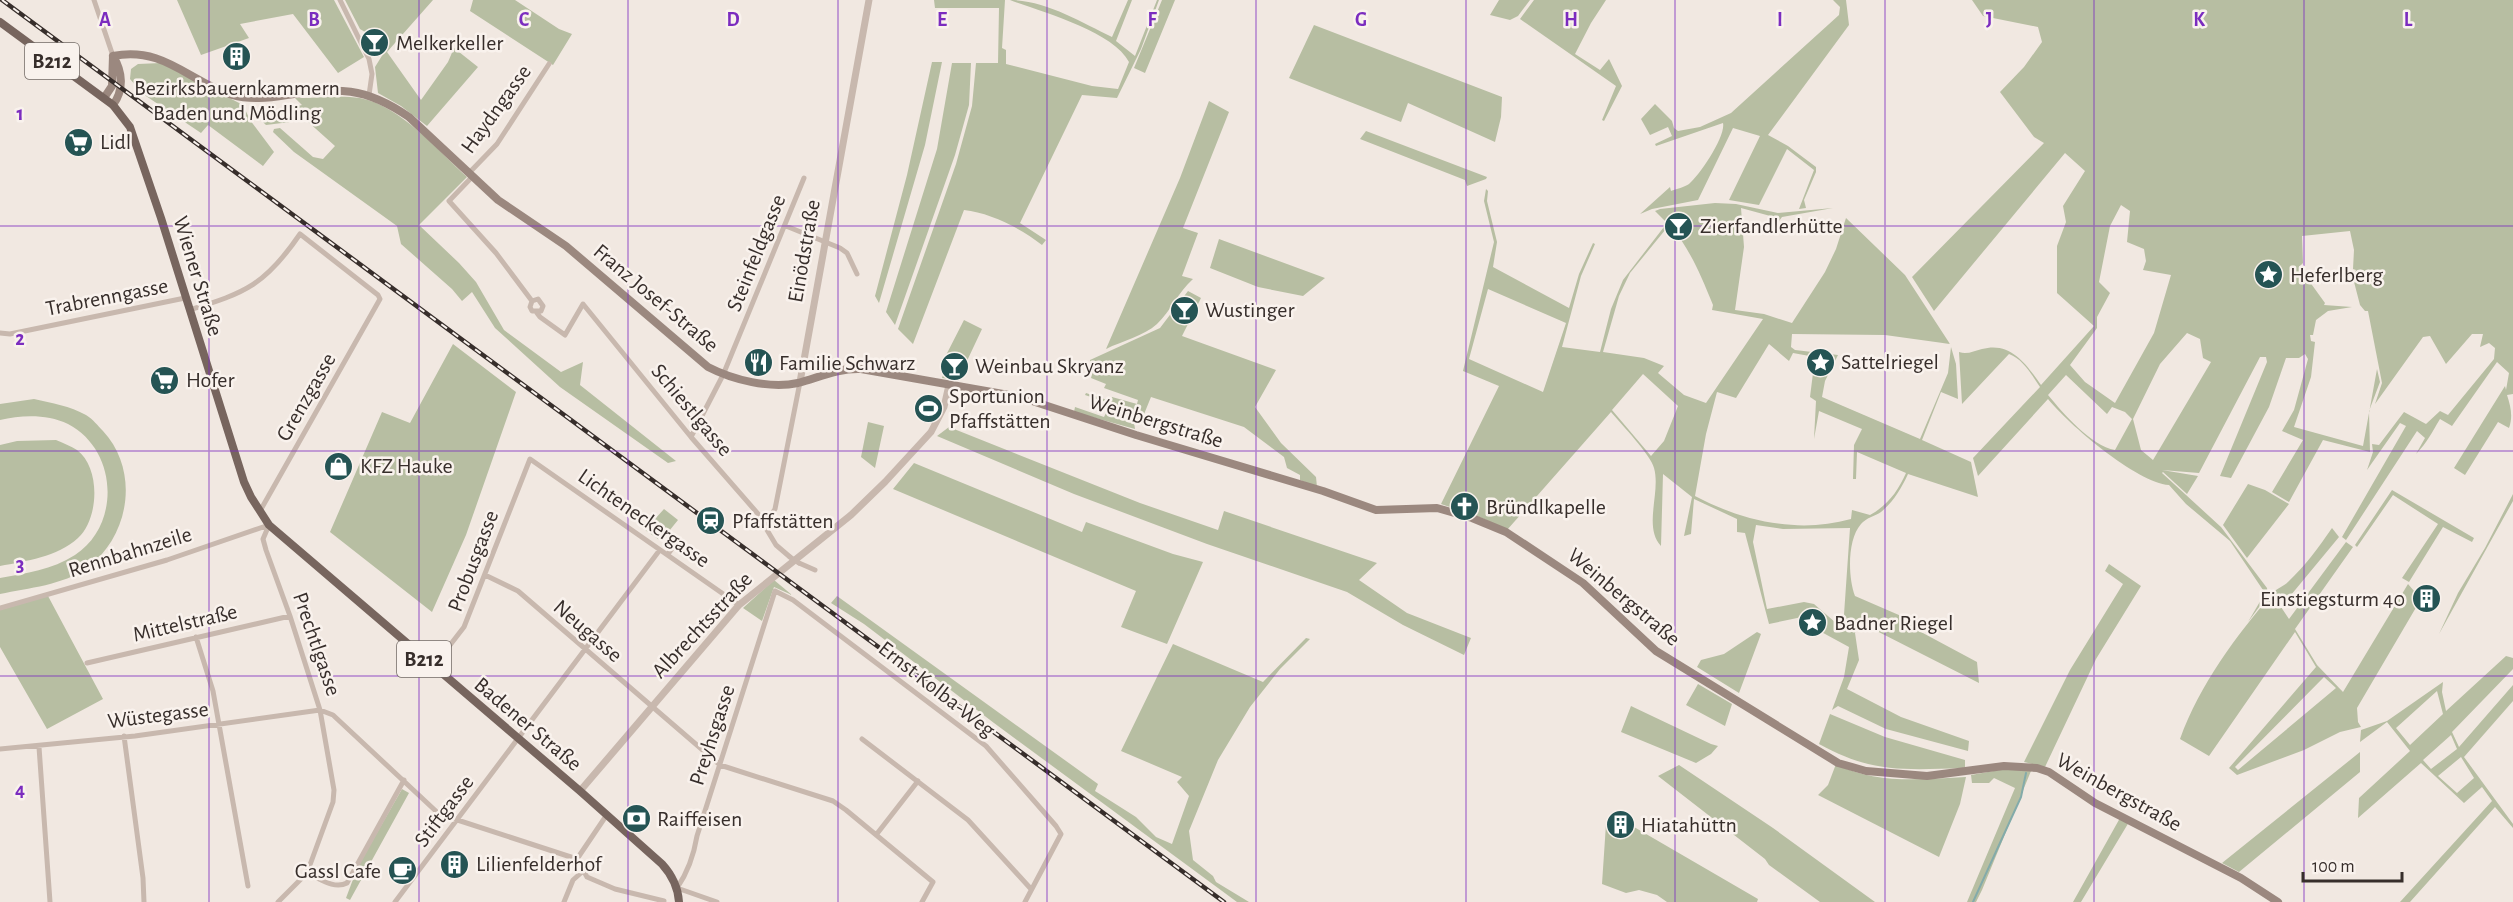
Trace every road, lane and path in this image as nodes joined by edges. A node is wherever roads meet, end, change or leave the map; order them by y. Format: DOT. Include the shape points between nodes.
graph roads {
  1 [pos="94,0"];
  2 [pos="340,0"];
  3 [pos="869,0"];
  4 [pos="0,22"];
  5 [pos="113,56"];
  6 [pos="549,64"];
  7 [pos="369,94"];
  8 [pos="104,98"];
  9 [pos="113,105"];
  10 [pos="470,175"];
  11 [pos="804,178"];
  12 [pos="786,226"];
  13 [pos="824,243"];
  14 [pos="857,274"];
  15 [pos="185,298"];
  16 [pos="532,301"];
  17 [pos="189,310"];
  18 [pos="537,313"];
  19 [pos="0,333"];
  20 [pos="802,361"];
  21 [pos="846,368"];
  22 [pos="723,375"];
  23 [pos="800,382"];
  24 [pos="949,385"];
  25 [pos="691,437"];
  26 [pos="530,459"];
  27 [pos="776,509"];
  28 [pos="260,511"];
  29 [pos="269,525"];
  30 [pos="767,530"];
  31 [pos="679,539"];
  32 [pos="659,551"];
  33 [pos="668,554"];
  34 [pos="815,570"];
  35 [pos="485,575"];
  36 [pos="775,591"];
  37 [pos="739,605"];
  38 [pos="0,608"];
  39 [pos="290,616"];
  40 [pos="196,637"];
  41 [pos="585,651"];
  42 [pos="87,663"];
  43 [pos="433,666"];
  44 [pos="651,707"];
  45 [pos="320,710"];
  46 [pos="219,724"];
  47 [pos="124,736"];
  48 [pos="518,739"];
  49 [pos="862,739"];
  50 [pos="39,747"];
  51 [pos="0,749"];
  52 [pos="720,765"];
  53 [pos="404,780"];
  54 [pos="918,781"];
  55 [pos="580,791"];
  56 [pos="606,816"];
  57 [pos="457,821"];
  58 [pos="876,835"];
  59 [pos="577,859"];
  60 [pos="582,872"];
  61 [pos="306,873"];
  62 [pos="248,886"];
  63 [pos="677,888"];
  64 [pos="1031,889"];
  65 [pos="664,901"];
  66 [pos="50,902"];
  67 [pos="144,902"];
  68 [pos="278,902"];
  69 [pos="395,902"];
  70 [pos="564,902"];
  71 [pos="679,902"];
  72 [pos="717,902"];
  73 [pos="922,902"];
  74 [pos="1024,902"];
  75 [pos="2277,902"];
  1 -- 5 [label="street"];
  2 -- 7 [label="street" via="369,59"];
  3 -- 13 [label="street, Einödstraße"];
  4 -- 8 [label="main road, B212"];
  5 -- 7 [label="main road" via="159,57 213,87 249,98 339,90"];
  5 -- 8 [label="main road" via="112,86"];
  5 -- 9 [label="main road" via="118,63 121,92"];
  6 -- 10 [label="street, Haydngasse" via="497,144"];
  7 -- 10 [label="main road, Franz Josef-Straße" via="409,117"];
  8 -- 9 [label="main road, B212"];
  9 -- 15 [label="main road, Wiener Straße / B212" via="136,141"];
  10 -- 16 [label="street, Haydngasse" via="449,201"];
  10 -- 22 [label="main road, Franz Josef-Straße" via="498,200 566,246 708,367"];
  11 -- 12 [label="street, Steinfeldgasse"];
  12 -- 13 [label="street"];
  12 -- 22 [label="street, Steinfeldgasse"];
  13 -- 14 [label="street" via="847,254"];
  13 -- 20 [label="street, Einödstraße"];
  15 -- 17 [label="main road, Wiener Straße / B212"];
  15 -- 19 [label="street, Trabrenngasse"];
  16 -- 18 [label="street" via="531,309"];
  16 -- 18 [label="street" via="538,299 543,304"];
  17 -- 28 [label="main road, Wiener Straße / B212" via="244,482"];
  17 -- 28 [label="street, Grenzgasse" via="256,284 278,266 300,234 380,299"];
  18 -- 25 [label="street, Schiestlgasse" via="565,335 584,304"];
  20 -- 21 [label="street"];
  20 -- 23 [label="street, Einödstraße"];
  21 -- 23 [label="main road, Franz Josef-Straße"];
  21 -- 24 [label="main road, Franz Josef-Straße"];
  22 -- 23 [label="main road, Franz Josef-Straße" via="779,385"];
  22 -- 25 [label="street, Steinfeldgasse"];
  23 -- 27 [label="street, Einödstraße"];
  24 -- 37 [label="street, Albrechtsstraße" via="944,407 931,432 885,482"];
  24 -- 75 [label="main road, Weinbergstraße" via="1043,404 1376,510 1437,508 1472,518 1506,532 1557,564 1656,651 1838,763 1866,771 1916,776 2004,766 2037,768 2095,803 2241,878"];
  25 -- 27 [label="street, Schiestlgasse" via="766,523"];
  26 -- 32 [label="street, Lichteneckergasse"];
  26 -- 35 [label="street, Probusgasse"];
  28 -- 29 [label="main road, Badener Straße / B212"];
  29 -- 38 [label="street, Rennbahnzeile" via="167,560"];
  29 -- 39 [label="street, Prechtlgasse" via="263,539"];
  29 -- 43 [label="main road, Badener Straße / B212"];
  30 -- 34 [label="street, bridge" via="790,557"];
  31 -- 33 [label="street"];
  32 -- 33 [label="street, Lichteneckergasse"];
  32 -- 41 [label="street, Stiftgasse"];
  33 -- 37 [label="street, Lichteneckergasse"];
  35 -- 41 [label="street, Neugasse" via="518,591"];
  35 -- 43 [label="street, Probusgasse" via="464,627"];
  36 -- 52 [label="street, Preyhsgasse"];
  36 -- 64 [label="street, Ernst Kolba-Weg" via="793,600 986,746 1020,783 1061,834"];
  37 -- 44 [label="street, Albrechtsstraße"];
  39 -- 40 [label="street, Mittelstraße"];
  39 -- 45 [label="street, Prechtlgasse"];
  40 -- 42 [label="street, Mittelstraße"];
  40 -- 46 [label="street"];
  41 -- 44 [label="street, Neugasse"];
  41 -- 48 [label="street, Stiftgasse"];
  43 -- 48 [label="main road, Badener Straße / B212"];
  44 -- 52 [label="street, Neugasse"];
  44 -- 55 [label="street, Albrechtsstraße"];
  45 -- 46 [label="street, Wüstegasse"];
  45 -- 53 [label="street, Prechtlgasse" via="333,715"];
  45 -- 61 [label="street" via="333,802"];
  46 -- 47 [label="street, Wüstegasse"];
  46 -- 62 [label="street"];
  47 -- 50 [label="street, Wüstegasse"];
  47 -- 67 [label="street"];
  48 -- 55 [label="main road, Badener Straße / B212"];
  48 -- 57 [label="street, Stiftgasse"];
  49 -- 54 [label="street"];
  50 -- 51 [label="street, Wüstegasse"];
  50 -- 66 [label="street"];
  52 -- 58 [label="street" via="833,801"];
  52 -- 63 [label="street, Preyhsgasse" via="692,858"];
  53 -- 57 [label="street, Prechtlgasse" via="439,814"];
  53 -- 61 [label="street" via="346,883 334,886"];
  54 -- 58 [label="street"];
  54 -- 64 [label="street" via="968,820"];
  55 -- 56 [label="main road, Badener Straße / B212"];
  56 -- 59 [label="street"];
  56 -- 63 [label="main road, Badener Straße / B212" via="662,864"];
  57 -- 59 [label="street, Prechtlgasse"];
  57 -- 69 [label="street, Stiftgasse"];
  58 -- 73 [label="street" via="933,882"];
  59 -- 60 [label="street"];
  60 -- 65 [label="street" via="615,889"];
  60 -- 70 [label="street" via="573,880"];
  61 -- 68 [label="street"];
  63 -- 71 [label="main road, Badener Straße / B212"];
  63 -- 72 [label="street"];
  64 -- 74 [label="street"];
}
